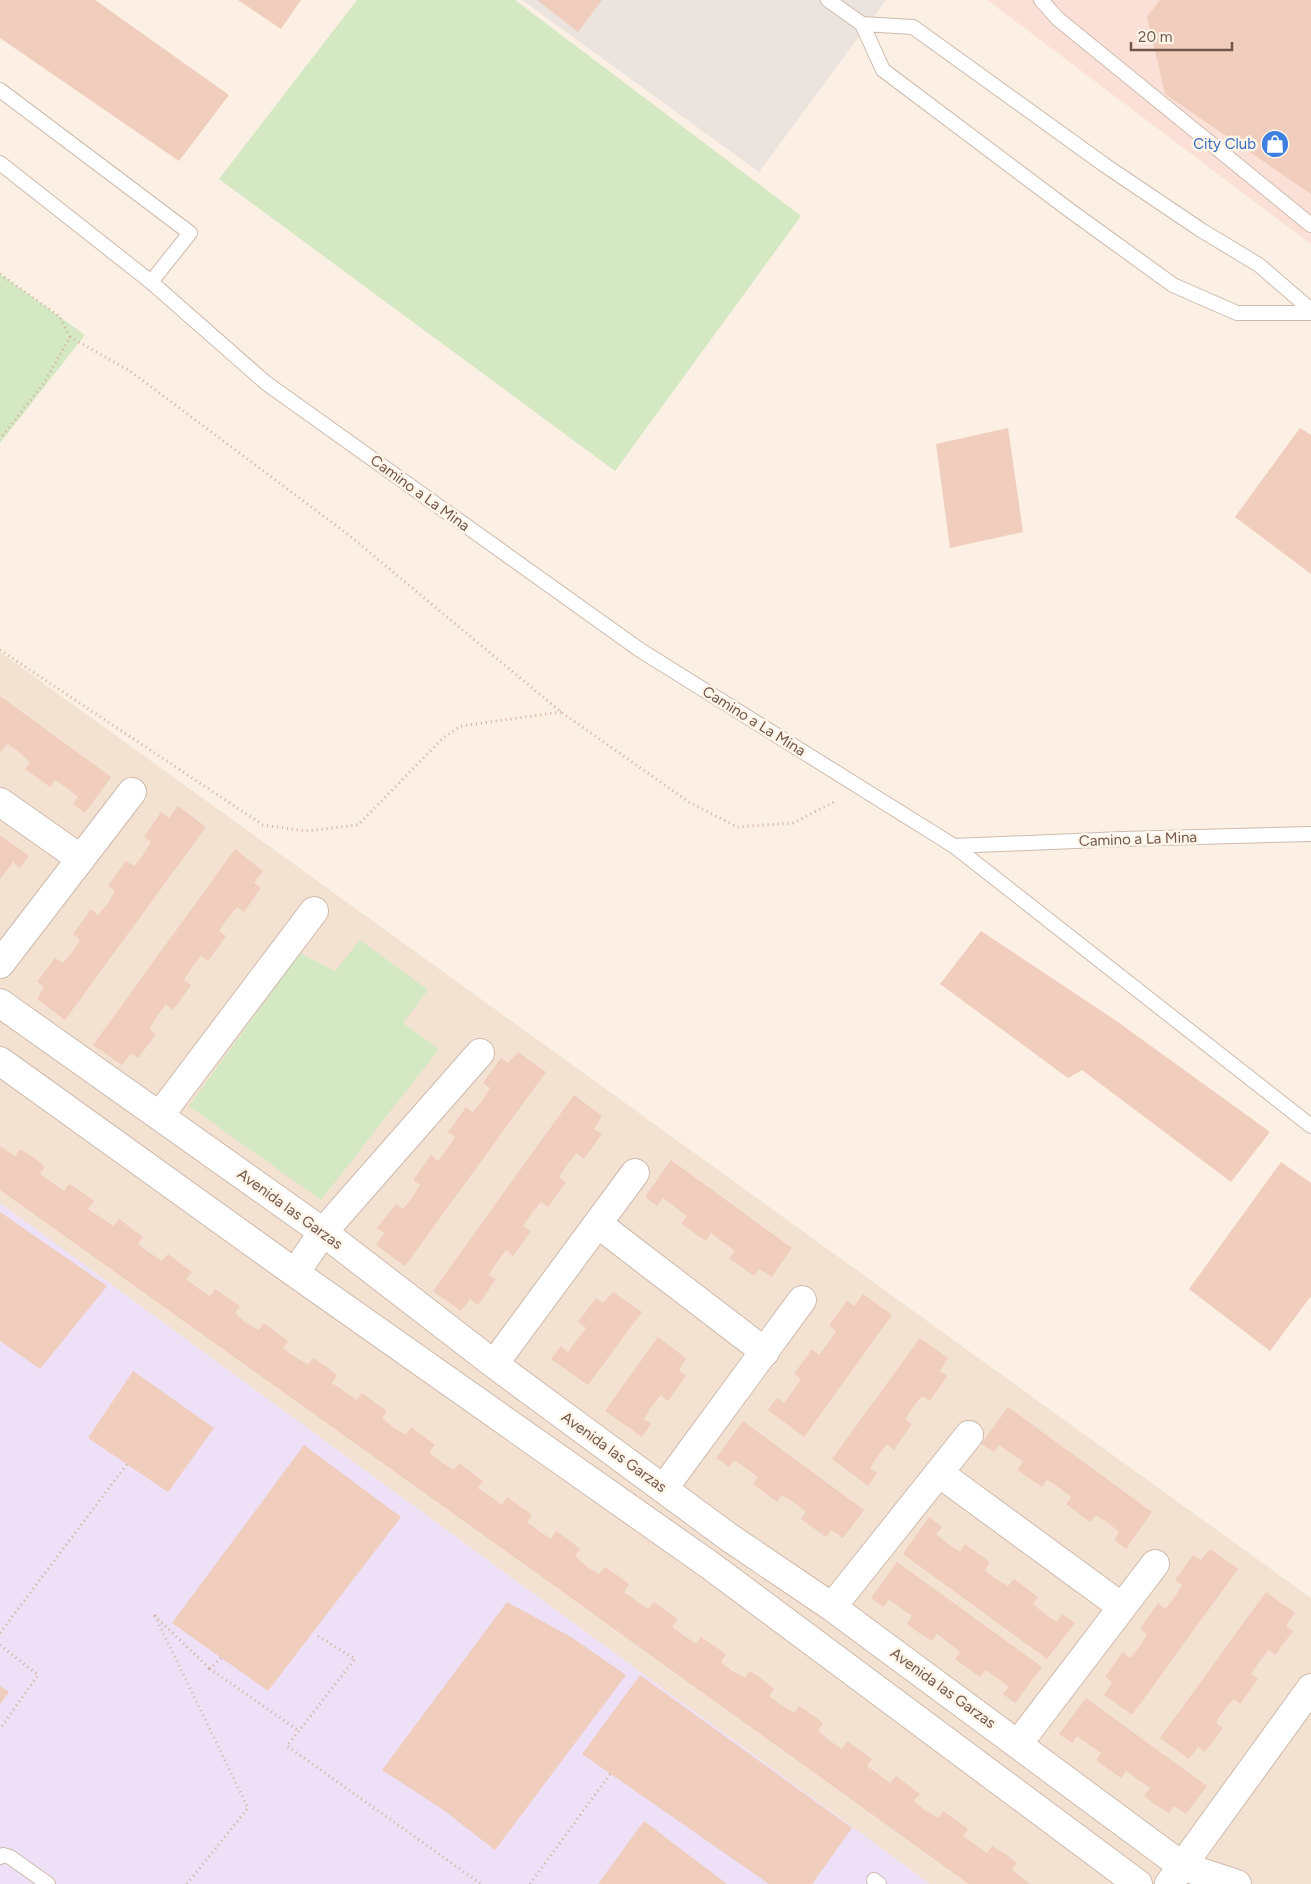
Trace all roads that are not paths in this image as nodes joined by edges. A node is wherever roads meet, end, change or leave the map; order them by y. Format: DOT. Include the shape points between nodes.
graph roads {
  1 [pos="828,0"];
  2 [pos="1041,0"];
  3 [pos="862,24"];
  4 [pos="0,90"];
  5 [pos="0,162"];
  6 [pos="1311,225"];
  7 [pos="151,282"];
  8 [pos="1311,312"];
  9 [pos="132,792"];
  10 [pos="0,802"];
  11 [pos="1311,834"];
  12 [pos="954,846"];
  13 [pos="81,859"];
  14 [pos="314,911"];
  15 [pos="0,964"];
  16 [pos="0,1003"];
  17 [pos="480,1052"];
  18 [pos="0,1061"];
  19 [pos="160,1115"];
  20 [pos="1311,1126"];
  21 [pos="635,1173"];
  22 [pos="598,1224"];
  23 [pos="323,1232"];
  24 [pos="295,1273"];
  25 [pos="802,1300"];
  26 [pos="764,1352"];
  27 [pos="494,1364"];
  28 [pos="970,1436"];
  29 [pos="939,1474"];
  30 [pos="664,1488"];
  31 [pos="730,1538"];
  32 [pos="1155,1564"];
  33 [pos="711,1566"];
  34 [pos="832,1607"];
  35 [pos="1122,1607"];
  36 [pos="1311,1688"];
  37 [pos="1018,1744"];
  38 [pos="0,1857"];
  39 [pos="1176,1875"];
  40 [pos="48,1884"];
  41 [pos="1138,1884"];
  42 [pos="1237,1884"];
  1 -- 3 [label="lane"];
  2 -- 6 [label="lane" via="1058,19"];
  3 -- 8 [label="lane" via="913,28 1106,166 1259,265"];
  3 -- 8 [label="lane" via="883,70 1173,285 1237,313"];
  4 -- 7 [label="lane" via="190,233"];
  5 -- 7 [label="lane, Camino a La Mina"];
  7 -- 12 [label="lane, Camino a La Mina" via="266,383 640,650"];
  9 -- 13 [label="street"];
  10 -- 13 [label="street"];
  11 -- 12 [label="lane, Camino a La Mina"];
  12 -- 20 [label="lane"];
  13 -- 15 [label="street"];
  14 -- 19 [label="street"];
  16 -- 19 [label="street, Avenida las Garzas"];
  17 -- 23 [label="street"];
  18 -- 24 [label="street"];
  19 -- 23 [label="street, Avenida las Garzas"];
  21 -- 22 [label="street"];
  22 -- 26 [label="street"];
  22 -- 27 [label="street"];
  23 -- 24 [label="street"];
  23 -- 27 [label="street, Avenida las Garzas"];
  24 -- 33 [label="street"];
  25 -- 26 [label="street"];
  26 -- 30 [label="street"];
  27 -- 30 [label="street, Avenida las Garzas"];
  28 -- 29 [label="street"];
  29 -- 34 [label="street"];
  29 -- 35 [label="street"];
  30 -- 31 [label="street, Avenida las Garzas"];
  31 -- 33 [label="street"];
  31 -- 34 [label="street, Avenida las Garzas"];
  32 -- 35 [label="street"];
  33 -- 41 [label="street"];
  34 -- 37 [label="street, Avenida las Garzas"];
  35 -- 37 [label="street"];
  36 -- 39 [label="street"];
  37 -- 39 [label="street, Avenida las Garzas"];
  38 -- 40 [label="lane" via="10,1857"];
  39 -- 42 [label="street, Avenida las Garzas"];
}
